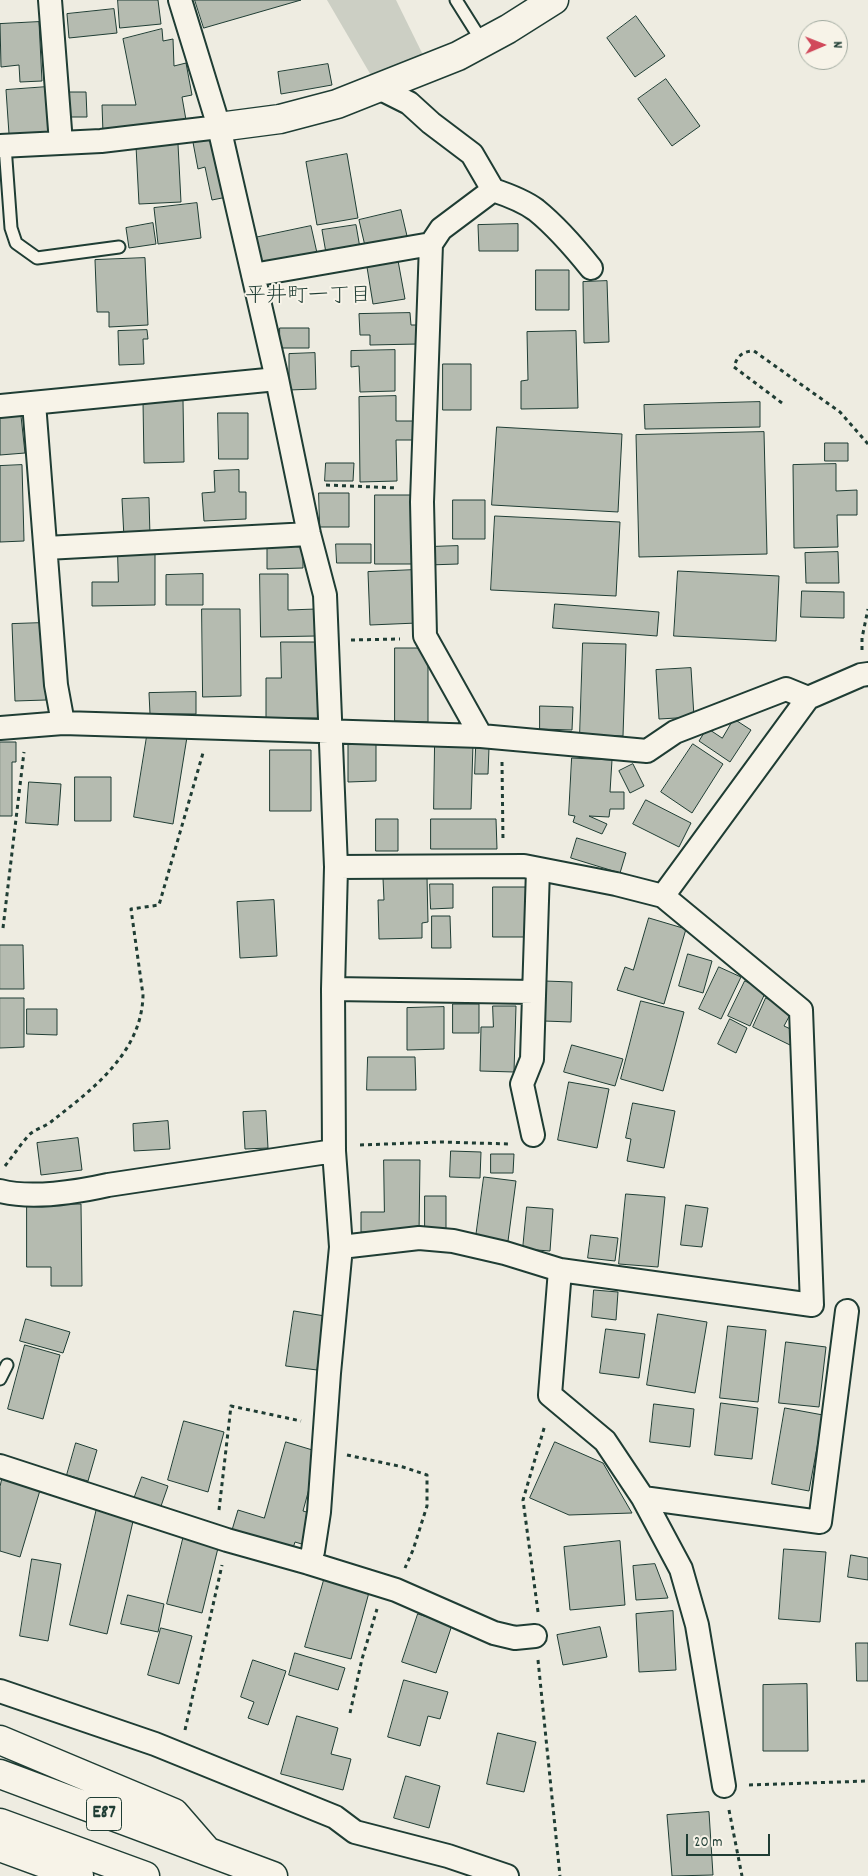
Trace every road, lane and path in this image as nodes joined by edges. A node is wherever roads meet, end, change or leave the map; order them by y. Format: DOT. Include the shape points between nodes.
graph roads {
  1 [pos="50,0"];
  2 [pos="180,0"];
  3 [pos="456,0"];
  4 [pos="554,0"];
  5 [pos="483,43"];
  6 [pos="379,88"];
  7 [pos="218,127"];
  8 [pos="61,143"];
  9 [pos="3,146"];
  10 [pos="494,190"];
  11 [pos="431,244"];
  12 [pos="119,247"];
  13 [pos="591,268"];
  14 [pos="253,275"];
  15 [pos="277,379"];
  16 [pos="34,403"];
  17 [pos="782,403"];
  18 [pos="0,406"];
  19 [pos="868,444"];
  20 [pos="299,484"];
  21 [pos="422,490"];
  22 [pos="309,534"];
  23 [pos="46,548"];
  24 [pos="868,609"];
  25 [pos="425,636"];
  26 [pos="327,641"];
  27 [pos="865,674"];
  28 [pos="808,698"];
  29 [pos="63,723"];
  30 [pos="27,725"];
  31 [pos="0,728"];
  32 [pos="210,728"];
  33 [pos="332,730"];
  34 [pos="492,737"];
  35 [pos="503,866"];
  36 [pos="336,867"];
  37 [pos="538,869"];
  38 [pos="663,896"];
  39 [pos="3,928"];
  40 [pos="333,989"];
  41 [pos="534,992"];
  42 [pos="533,1135"];
  43 [pos="510,1144"];
  44 [pos="334,1149"];
  45 [pos="0,1172"];
  46 [pos="0,1191"];
  47 [pos="341,1248"];
  48 [pos="560,1270"];
  49 [pos="847,1311"];
  50 [pos="7,1366"];
  51 [pos="0,1379"];
  52 [pos="555,1400"];
  53 [pos="326,1427"];
  54 [pos="324,1452"];
  55 [pos="0,1466"];
  56 [pos="643,1498"];
  57 [pos="222,1538"];
  58 [pos="309,1563"];
  59 [pos="390,1588"];
  60 [pos="535,1636"];
  61 [pos="0,1691"];
  62 [pos="350,1713"];
  63 [pos="0,1740"];
  64 [pos="180,1755"];
  65 [pos="0,1774"];
  66 [pos="868,1781"];
  67 [pos="724,1786"];
  68 [pos="0,1823"];
  69 [pos="0,1846"];
  70 [pos="209,1853"];
  71 [pos="80,1876"];
  72 [pos="145,1876"];
  73 [pos="273,1876"];
  74 [pos="507,1876"];
  75 [pos="560,1876"];
  76 [pos="742,1876"];
  1 -- 8 [label="street"];
  2 -- 7 [label="street"];
  3 -- 5 [label="lane"];
  4 -- 5 [label="main road"];
  5 -- 6 [label="main road"];
  6 -- 7 [label="main road" via="337,104 280,119"];
  6 -- 10 [label="street" via="409,103 472,154"];
  7 -- 8 [label="street"];
  7 -- 14 [label="street"];
  8 -- 9 [label="street"];
  9 -- 12 [label="lane" via="11,228 16,243 37,258"];
  10 -- 11 [label="street" via="441,228"];
  10 -- 13 [label="street" via="536,210"];
  11 -- 14 [label="street"];
  11 -- 21 [label="street"];
  14 -- 15 [label="street"];
  15 -- 16 [label="street"];
  15 -- 20 [label="street"];
  16 -- 18 [label="street"];
  16 -- 23 [label="street"];
  17 -- 19 [label="path" via="734,367 736,360 746,351 754,351 840,412"];
  20 -- 21 [label="path"];
  20 -- 22 [label="street"];
  21 -- 25 [label="street"];
  22 -- 23 [label="street"];
  22 -- 26 [label="street" via="325,595"];
  23 -- 29 [label="street" via="56,685"];
  24 -- 27 [label="path" via="862,638"];
  25 -- 26 [label="path"];
  25 -- 34 [label="street"];
  26 -- 33 [label="street"];
  27 -- 28 [label="street"];
  28 -- 34 [label="street" via="786,690 675,732 647,751"];
  28 -- 38 [label="street"];
  29 -- 30 [label="street"];
  29 -- 32 [label="street"];
  30 -- 31 [label="street"];
  30 -- 39 [label="path"];
  32 -- 33 [label="street"];
  32 -- 45 [label="path" via="159,905 131,909 143,995 139,1024 121,1059 90,1091 46,1126 30,1134"];
  33 -- 34 [label="street"];
  33 -- 36 [label="street"];
  34 -- 35 [label="path"];
  35 -- 36 [label="street"];
  35 -- 37 [label="street"];
  36 -- 40 [label="street"];
  37 -- 38 [label="street"];
  37 -- 41 [label="street"];
  38 -- 48 [label="street" via="801,1010 812,1305"];
  40 -- 41 [label="street"];
  40 -- 44 [label="street"];
  41 -- 42 [label="street" via="532,1059 522,1084"];
  43 -- 44 [label="path" via="440,1142"];
  44 -- 46 [label="street" via="79,1192 13,1194"];
  44 -- 47 [label="street"];
  47 -- 48 [label="street" via="419,1238 453,1241"];
  47 -- 53 [label="street"];
  48 -- 52 [label="street" via="550,1395"];
  49 -- 56 [label="street" via="820,1522"];
  50 -- 51 [label="lane"];
  52 -- 56 [label="street" via="605,1441"];
  52 -- 60 [label="path" via="523,1500 541,1630"];
  53 -- 54 [label="street"];
  53 -- 57 [label="path" via="231,1406"];
  54 -- 58 [label="street" via="320,1512"];
  54 -- 59 [label="path" via="403,1467 426,1475 427,1506 413,1550"];
  55 -- 57 [label="street"];
  56 -- 67 [label="street" via="681,1569 694,1616"];
  57 -- 58 [label="street"];
  57 -- 64 [label="path"];
  58 -- 59 [label="street"];
  59 -- 60 [label="street" via="494,1634 514,1638"];
  59 -- 62 [label="path" via="362,1659"];
  60 -- 75 [label="path"];
  61 -- 64 [label="street"];
  63 -- 70 [label="main road" via="174,1813"];
  64 -- 74 [label="street" via="335,1817 355,1832 448,1856"];
  65 -- 70 [label="main road, E87"];
  66 -- 67 [label="path"];
  67 -- 76 [label="path"];
  68 -- 72 [label="main road, E87"];
  69 -- 71 [label="main road"];
  70 -- 73 [label="main road, E87"];
}
